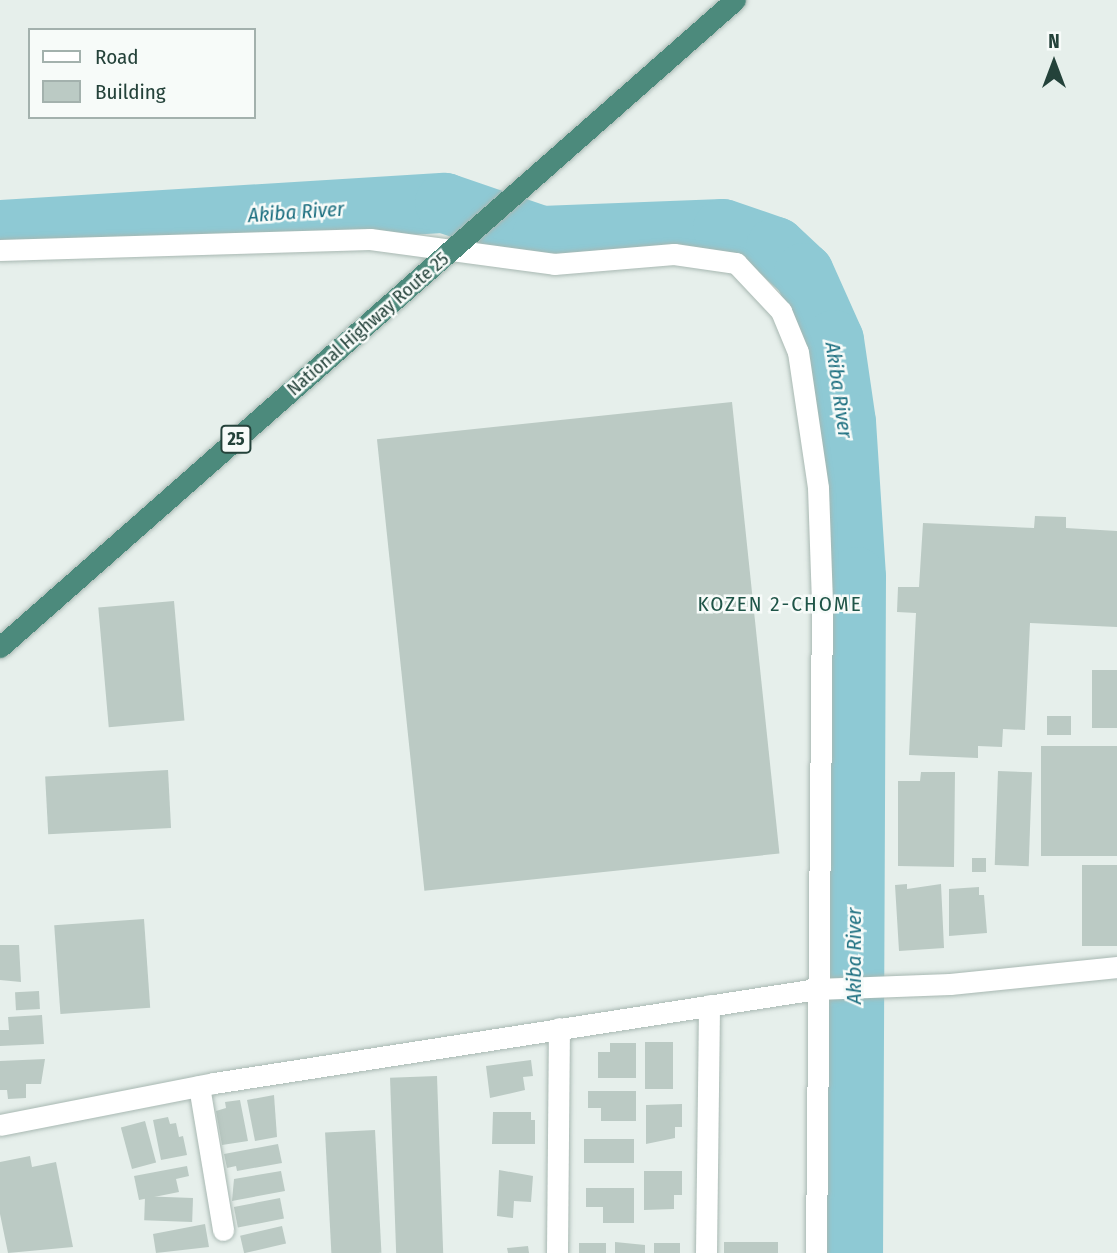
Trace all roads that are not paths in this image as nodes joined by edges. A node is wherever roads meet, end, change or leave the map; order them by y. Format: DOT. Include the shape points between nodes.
graph roads {
  1 [pos="735,0"];
  2 [pos="454,248"];
  3 [pos="0,250"];
  4 [pos="0,647"];
  5 [pos="1117,967"];
  6 [pos="816,989"];
  7 [pos="709,1005"];
  8 [pos="559,1028"];
  9 [pos="198,1086"];
  10 [pos="0,1125"];
  11 [pos="223,1230"];
  12 [pos="557,1253"];
  13 [pos="706,1253"];
  14 [pos="816,1253"];
  1 -- 2 [label="highway, National Highway Route 25 / 25"];
  2 -- 3 [label="street" via="370,239"];
  2 -- 4 [label="highway, National Highway Route 25 / 25"];
  2 -- 6 [label="street" via="554,264 674,254 736,263 781,311 798,352 818,488 822,602"];
  5 -- 6 [label="street" via="888,988"];
  6 -- 7 [label="street"];
  6 -- 14 [label="street"];
  7 -- 8 [label="street"];
  7 -- 13 [label="street"];
  8 -- 9 [label="street"];
  8 -- 12 [label="street"];
  9 -- 10 [label="street"];
  9 -- 11 [label="street"];
}
